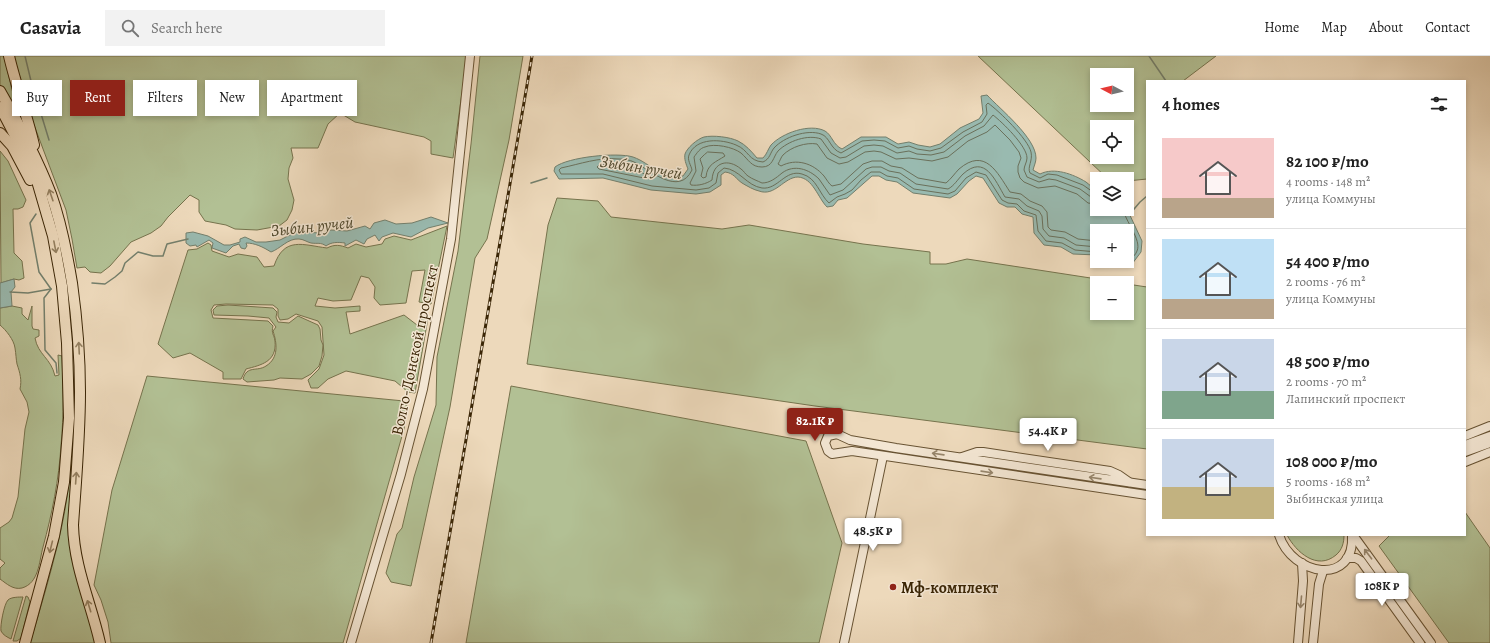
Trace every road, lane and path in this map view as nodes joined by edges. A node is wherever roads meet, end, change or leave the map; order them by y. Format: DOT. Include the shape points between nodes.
graph roads {
  1 [pos="9,56"];
  2 [pos="470,56"];
  3 [pos="0,90"];
  4 [pos="0,107"];
  5 [pos="0,132"];
  6 [pos="37,159"];
  7 [pos="45,209"];
  8 [pos="1490,426"];
  9 [pos="1466,436"];
  10 [pos="1490,436"];
  11 [pos="1490,443"];
  12 [pos="1466,445"];
  13 [pos="1466,452"];
  14 [pos="1490,452"];
  15 [pos="883,456"];
  16 [pos="1466,462"];
  17 [pos="1146,485"];
  18 [pos="1146,495"];
  19 [pos="1280,536"];
  20 [pos="1353,536"];
  21 [pos="1354,536"];
  22 [pos="1347,558"];
  23 [pos="1302,564"];
  24 [pos="1323,571"];
  25 [pos="25,643"];
  26 [pos="100,643"];
  27 [pos="351,643"];
  28 [pos="844,643"];
  29 [pos="1298,643"];
  30 [pos="1313,643"];
  31 [pos="1420,643"];
  32 [pos="1431,643"];
  1 -- 6 [label="main road"];
  2 -- 27 [label="street, Волго-Донской проспект" via="451,239 423,389 402,474"];
  3 -- 6 [label="main road"];
  4 -- 7 [label="main road" via="35,174"];
  5 -- 7 [label="main road" via="12,146"];
  26 -- 6 [label="main road, one-way" via="80,576 74,539 80,391 70,269 52,195"];
  7 -- 25 [label="main road, one-way" via="62,286 68,366 68,452 54,536"];
  8 -- 9 [label="street"];
  10 -- 12 [label="street"];
  11 -- 13 [label="street"];
  14 -- 16 [label="street"];
  17 -- 15 [label="street, one-way" via="850,440 837,434 828,436 825,443 832,454 848,451"];
  15 -- 18 [label="street, one-way"];
  15 -- 28 [label="street"];
  19 -- 23 [label="street" via="1292,556"];
  20 -- 22 [label="street"];
  32 -- 21 [label="street, one-way"];
  22 -- 24 [label="street" via="1340,565"];
  22 -- 31 [label="street" via="1361,561"];
  23 -- 24 [label="street"];
  23 -- 29 [label="street, one-way"];
  24 -- 30 [label="street" via="1319,584"];
}
